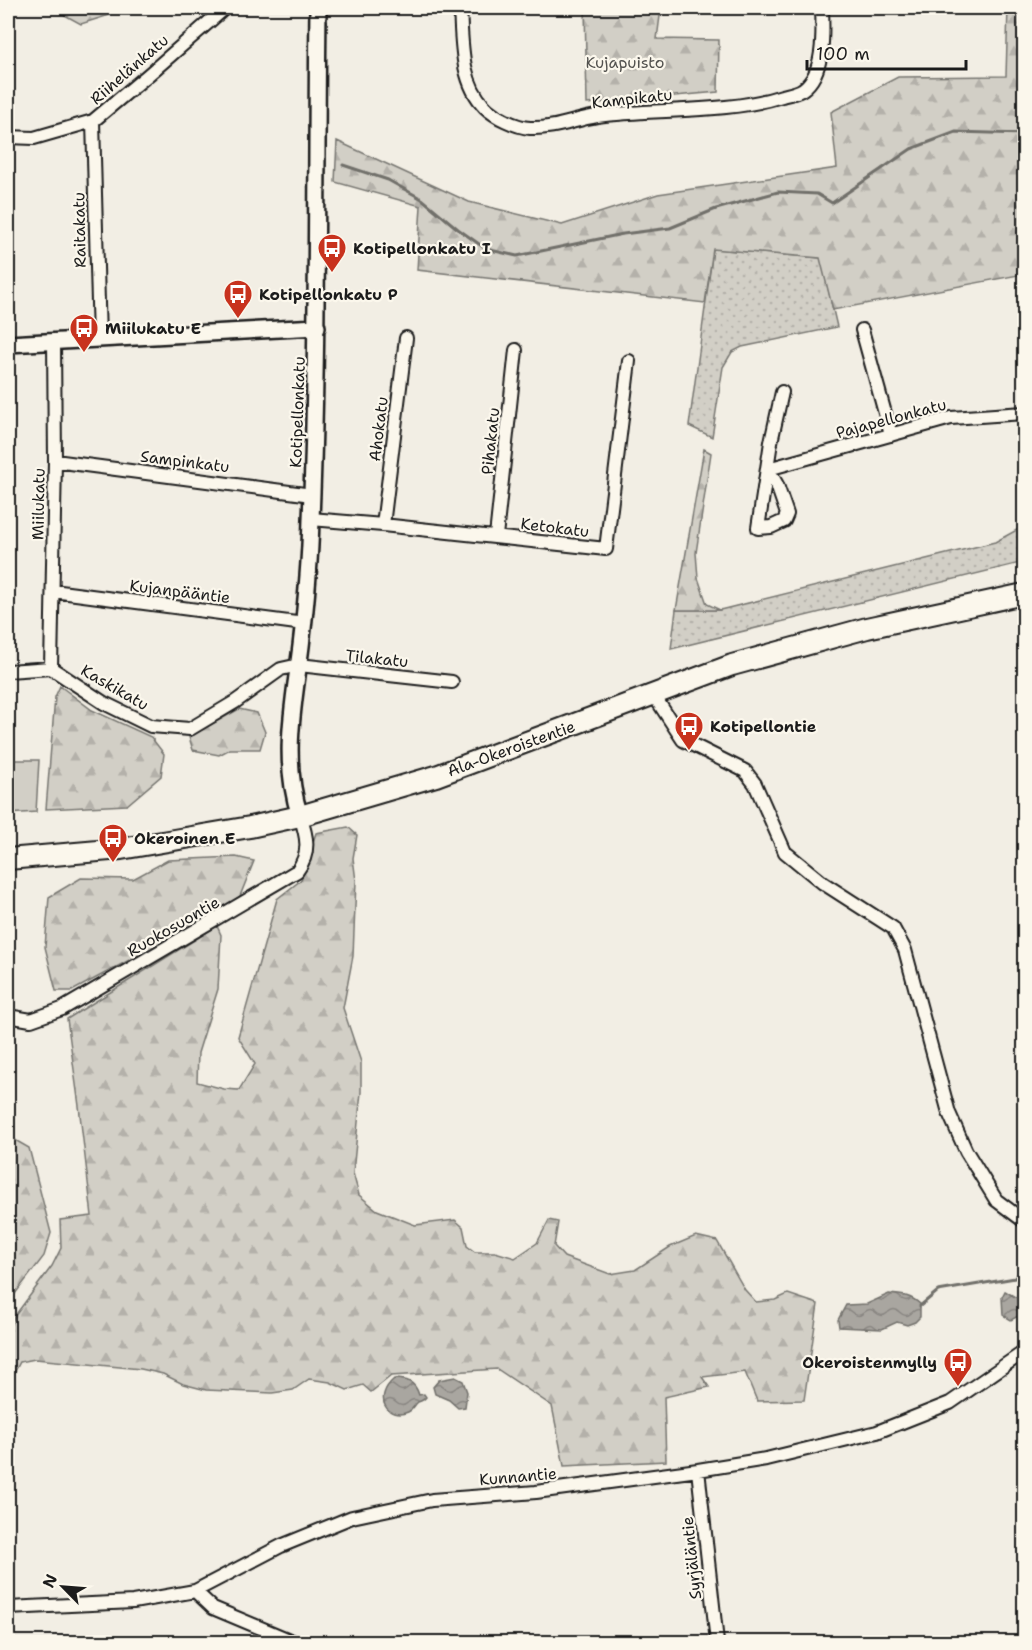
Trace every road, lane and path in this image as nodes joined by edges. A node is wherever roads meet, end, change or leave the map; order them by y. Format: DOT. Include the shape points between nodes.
graph roads {
  1 [pos="225,8"];
  2 [pos="318,8"];
  3 [pos="459,8"];
  4 [pos="822,8"];
  5 [pos="93,121"];
  6 [pos="8,137"];
  7 [pos="317,327"];
  8 [pos="862,330"];
  9 [pos="406,338"];
  10 [pos="99,339"];
  11 [pos="54,341"];
  12 [pos="8,344"];
  13 [pos="516,350"];
  14 [pos="628,361"];
  15 [pos="782,392"];
  16 [pos="1024,413"];
  17 [pos="891,435"];
  18 [pos="55,461"];
  19 [pos="312,495"];
  20 [pos="311,519"];
  21 [pos="383,525"];
  22 [pos="496,536"];
  23 [pos="53,591"];
  24 [pos="1018,598"];
  25 [pos="304,624"];
  26 [pos="298,666"];
  27 [pos="51,668"];
  28 [pos="8,671"];
  29 [pos="452,682"];
  30 [pos="653,694"];
  31 [pos="300,816"];
  32 [pos="8,859"];
  33 [pos="8,1016"];
  34 [pos="1024,1221"];
  35 [pos="1024,1352"];
  36 [pos="698,1470"];
  37 [pos="195,1591"];
  38 [pos="8,1608"];
  39 [pos="294,1642"];
  40 [pos="717,1642"];
  1 -- 5 [label="street, Riihelänkatu"];
  2 -- 7 [label="street, Kotipellonkatu"];
  3 -- 4 [label="street, Kampikatu" via="464,63 473,90 485,108 526,128 550,128 595,117 762,103 802,90 818,70"];
  5 -- 6 [label="street, Riihelänkatu" via="34,138"];
  5 -- 10 [label="street, Raitakatu"];
  7 -- 10 [label="street"];
  7 -- 19 [label="street, Kotipellonkatu"];
  8 -- 17 [label="street"];
  9 -- 21 [label="street, Ahokatu"];
  10 -- 11 [label="street"];
  11 -- 12 [label="street"];
  11 -- 18 [label="street, Miilukatu"];
  13 -- 22 [label="street, Pihakatu"];
  14 -- 22 [label="street, Ketokatu" via="606,549"];
  15 -- 17 [label="street, Pajapellonkatu" via="768,469"];
  16 -- 17 [label="street, Pajapellonkatu" via="951,418"];
  18 -- 19 [label="street, Sampinkatu"];
  18 -- 23 [label="street, Miilukatu"];
  19 -- 20 [label="street, Kotipellonkatu"];
  20 -- 21 [label="street, Ketokatu"];
  20 -- 25 [label="street, Kotipellonkatu"];
  21 -- 22 [label="street, Ketokatu"];
  23 -- 25 [label="street, Kujanpääntie"];
  23 -- 27 [label="street, Miilukatu"];
  24 -- 30 [label="main road, Ala-Okeroistentie" via="877,626 732,665"];
  25 -- 26 [label="street, Kotipellonkatu"];
  26 -- 27 [label="street, Kaskikatu" via="281,669 190,729 152,726 104,703"];
  26 -- 29 [label="street, Tilakatu"];
  26 -- 31 [label="street, Kotipellonkatu" via="289,761"];
  27 -- 28 [label="street"];
  30 -- 31 [label="main road, Ala-Okeroistentie" via="436,776"];
  30 -- 34 [label="street" via="683,740 745,771 755,784 786,852 823,883 893,928 905,950 950,1113 966,1151 996,1200"];
  31 -- 32 [label="main road, Ala-Okeroistentie" via="121,849"];
  31 -- 33 [label="street, Ruokosuontie" via="307,849 297,871 62,1009 31,1020"];
  35 -- 36 [label="street, Kunnantie" via="950,1403 877,1432"];
  36 -- 37 [label="street, Kunnantie" via="536,1492 432,1500 352,1517 281,1546"];
  36 -- 40 [label="street, Syrjäläntie"];
  37 -- 38 [label="street, Kunnantie" via="133,1602"];
  37 -- 39 [label="street" via="213,1608"];
}
